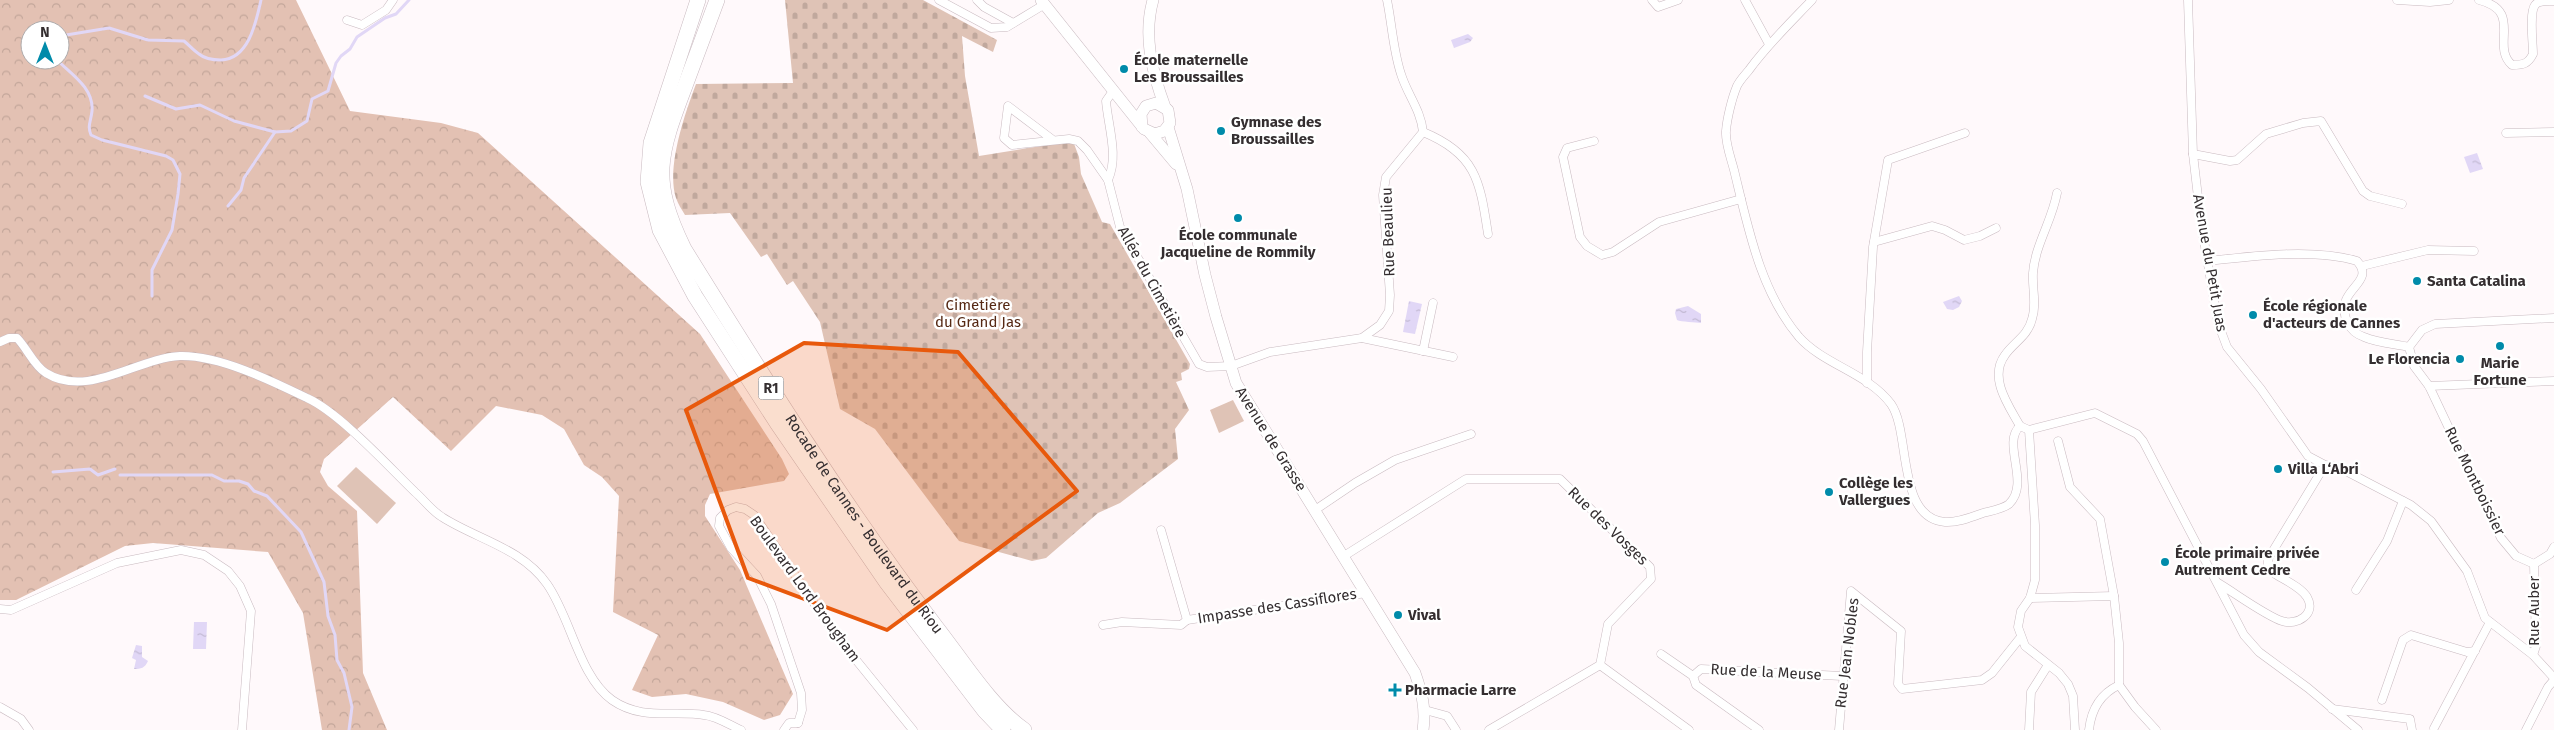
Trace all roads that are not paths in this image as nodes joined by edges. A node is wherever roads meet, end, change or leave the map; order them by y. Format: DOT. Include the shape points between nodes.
graph roads {
  1 [pos="393,0"];
  2 [pos="698,0"];
  3 [pos="716,0"];
  4 [pos="940,0"];
  5 [pos="976,0"];
  6 [pos="1153,0"];
  7 [pos="1387,0"];
  8 [pos="1652,0"];
  9 [pos="1678,0"];
  10 [pos="1744,0"];
  11 [pos="1812,0"];
  12 [pos="2188,0"];
  13 [pos="2397,0"];
  14 [pos="2449,0"];
  15 [pos="2479,0"];
  16 [pos="2554,1"];
  17 [pos="1043,2"];
  18 [pos="347,20"];
  19 [pos="1013,23"];
  20 [pos="1769,44"];
  21 [pos="1157,84"];
  22 [pos="1117,95"];
  23 [pos="1147,107"];
  24 [pos="1165,107"];
  25 [pos="1168,127"];
  26 [pos="1146,130"];
  27 [pos="1423,132"];
  28 [pos="2554,132"];
  29 [pos="1965,133"];
  30 [pos="2506,133"];
  31 [pos="1053,140"];
  32 [pos="1594,141"];
  33 [pos="2193,154"];
  34 [pos="1181,170"];
  35 [pos="1108,180"];
  36 [pos="2057,193"];
  37 [pos="1741,199"];
  38 [pos="2402,204"];
  39 [pos="1996,228"];
  40 [pos="1488,234"];
  41 [pos="1874,242"];
  42 [pos="2474,251"];
  43 [pos="2208,261"];
  44 [pos="2362,266"];
  45 [pos="1433,303"];
  46 [pos="2554,318"];
  47 [pos="1362,338"];
  48 [pos="0,342"];
  49 [pos="2409,347"];
  50 [pos="1423,351"];
  51 [pos="1453,357"];
  52 [pos="1231,366"];
  53 [pos="2554,381"];
  54 [pos="1867,383"];
  55 [pos="2429,386"];
  56 [pos="2020,426"];
  57 [pos="2029,430"];
  58 [pos="1471,434"];
  59 [pos="2058,441"];
  60 [pos="2325,465"];
  61 [pos="2403,501"];
  62 [pos="1315,510"];
  63 [pos="1161,530"];
  64 [pos="2554,548"];
  65 [pos="1344,556"];
  66 [pos="2534,564"];
  67 [pos="2217,582"];
  68 [pos="2356,590"];
  69 [pos="1366,593"];
  70 [pos="2114,596"];
  71 [pos="2030,598"];
  72 [pos="0,609"];
  73 [pos="1188,620"];
  74 [pos="2490,622"];
  75 [pos="1103,625"];
  76 [pos="2020,638"];
  77 [pos="2475,651"];
  78 [pos="1661,654"];
  79 [pos="2534,655"];
  80 [pos="2048,665"];
  81 [pos="1600,666"];
  82 [pos="1693,676"];
  83 [pos="1842,676"];
  84 [pos="2554,679"];
  85 [pos="2119,685"];
  86 [pos="2382,700"];
  87 [pos="0,707"];
  88 [pos="2332,709"];
  89 [pos="1425,710"];
  90 [pos="800,726"];
  91 [pos="2434,728"];
  92 [pos="29,730"];
  93 [pos="242,730"];
  94 [pos="741,730"];
  95 [pos="784,730"];
  96 [pos="914,730"];
  97 [pos="1003,730"];
  98 [pos="1024,730"];
  99 [pos="1423,730"];
  100 [pos="1456,730"];
  101 [pos="1488,730"];
  102 [pos="1689,730"];
  103 [pos="1759,730"];
  104 [pos="1839,730"];
  105 [pos="2029,730"];
  106 [pos="2075,730"];
  107 [pos="2089,730"];
  108 [pos="2156,730"];
  109 [pos="2358,730"];
  110 [pos="2412,730"];
  111 [pos="2526,730"];
  1 -- 18 [label="street" via="386,10 362,25"];
  2 -- 97 [label="highway, Rocade de Cannes - Boulevard du Riou / R1" via="650,143 648,182 660,230 700,304 856,540 984,710"];
  3 -- 98 [label="highway, Rocade de Cannes - Boulevard du Riou / R1" via="664,142 662,184 672,224 684,249 788,415 887,561 995,703"];
  4 -- 19 [label="street" via="991,28 1007,27"];
  5 -- 19 [label="street" via="984,8"];
  6 -- 21 [label="street" via="1147,23"];
  7 -- 27 [label="street" via="1400,71 1406,91 1422,117"];
  8 -- 9 [label="street" via="1658,7"];
  10 -- 20 [label="street"];
  11 -- 20 [label="street"];
  12 -- 33 [label="street, Avenue du Petit Juas"];
  13 -- 14 [label="street"];
  15 -- 16 [label="street" via="2488,2 2503,16 2506,30 2503,52 2512,65 2523,65 2533,54 2535,5 2540,1"];
  17 -- 19 [label="street"];
  17 -- 22 [label="street, Avenue de Grasse"];
  20 -- 37 [label="street" via="1738,85 1725,133"];
  21 -- 23 [label="street"];
  21 -- 24 [label="street"];
  22 -- 23 [label="street, Avenue de Grasse"];
  22 -- 26 [label="street, Avenue de Grasse"];
  22 -- 35 [label="street" via="1106,100 1113,153 1113,169"];
  23 -- 24 [label="street"];
  23 -- 26 [label="street" via="1140,118"];
  24 -- 25 [label="street" via="1170,119"];
  25 -- 26 [label="street" via="1160,133"];
  25 -- 34 [label="street"];
  26 -- 34 [label="street, Avenue de Grasse"];
  27 -- 40 [label="street" via="1440,139 1464,157 1477,179"];
  27 -- 47 [label="street, Rue Beaulieu" via="1386,177 1383,195 1389,311 1380,325"];
  28 -- 30 [label="street"];
  29 -- 41 [label="street" via="1888,160"];
  31 -- 31 [label="street, Allée du Cimetière" via="1030,121 1008,106 1004,138 1012,144"];
  31 -- 35 [label="street, Allée du Cimetière" via="1078,141"];
  32 -- 37 [label="street" via="1567,148 1564,157 1580,237 1596,253 1614,252 1659,222"];
  33 -- 38 [label="street" via="2237,160 2266,134 2321,121 2363,191 2370,196"];
  33 -- 43 [label="street, Avenue du Petit Juas"];
  34 -- 52 [label="street, Avenue de Grasse" via="1188,189 1205,275"];
  35 -- 52 [label="street, Allée du Cimetière" via="1120,227 1199,364"];
  36 -- 56 [label="street" via="2054,212 2035,264 2031,325 2024,337 2004,355 1999,368 1999,382 2005,400"];
  37 -- 54 [label="street" via="1759,263 1773,298 1794,330 1818,352"];
  39 -- 41 [label="street" via="1964,240 1932,226"];
  41 -- 54 [label="street"];
  42 -- 44 [label="street" via="2428,250"];
  43 -- 44 [label="street" via="2305,255 2349,258"];
  43 -- 60 [label="street, Avenue du Petit Juas" via="2218,323 2227,348 2261,389 2308,456"];
  44 -- 49 [label="street" via="2359,283 2346,300 2344,316 2350,329 2363,337"];
  45 -- 50 [label="street"];
  46 -- 49 [label="street" via="2435,324 2422,330"];
  47 -- 50 [label="street"];
  47 -- 52 [label="street, Rue Beaulieu" via="1270,352"];
  48 -- 94 [label="street" via="17,338 44,372 67,382 93,379 165,358 195,357 234,367 310,398 337,418 440,516 508,550 547,583 594,684 613,701 662,715 704,714"];
  49 -- 55 [label="street, Rue Montboissier" via="2414,366"];
  50 -- 51 [label="street"];
  52 -- 62 [label="street, Avenue de Grasse" via="1236,383"];
  53 -- 55 [label="street"];
  54 -- 56 [label="street" via="1891,404 1897,416 1915,499 1928,516 1944,522 2008,505 2016,494 2014,438 2015,430"];
  55 -- 66 [label="street, Rue Montboissier" via="2501,538 2516,556"];
  56 -- 57 [label="street"];
  57 -- 67 [label="street" via="2093,414 2138,434"];
  57 -- 71 [label="street" via="2035,526 2035,580"];
  58 -- 62 [label="street" via="1395,460"];
  59 -- 70 [label="street" via="2070,487 2100,519"];
  60 -- 61 [label="street, Avenue du Petit Juas" via="2338,467"];
  60 -- 67 [label="street" via="2268,560 2268,568 2272,572 2307,597 2310,608 2306,618 2282,622"];
  61 -- 68 [label="street" via="2387,541"];
  61 -- 74 [label="street, Avenue du Petit Juas" via="2431,521 2447,543 2467,571 2485,618"];
  62 -- 65 [label="street, Avenue de Grasse"];
  63 -- 73 [label="street, Impasse des Cassiflores"];
  64 -- 66 [label="street, Rue Auber"];
  65 -- 69 [label="street, Avenue de Grasse"];
  65 -- 81 [label="street, Rue des Vosges" via="1466,479 1560,479 1650,568 1652,574 1651,579 1608,624"];
  66 -- 79 [label="street, Rue Auber"];
  67 -- 88 [label="street" via="2244,635 2260,652"];
  69 -- 73 [label="street, Impasse des Cassiflores"];
  69 -- 89 [label="street, Avenue de Grasse" via="1415,673"];
  70 -- 71 [label="street"];
  70 -- 85 [label="street"];
  71 -- 76 [label="street" via="2021,612"];
  72 -- 93 [label="street" via="11,610 117,562 180,550 204,555 228,570 240,586 251,611"];
  73 -- 75 [label="street, Impasse des Cassiflores" via="1180,625 1122,622"];
  74 -- 77 [label="street"];
  74 -- 79 [label="street, Avenue du Petit Juas"];
  76 -- 80 [label="street"];
  76 -- 83 [label="street, Rue Jean Nobles" via="1992,673 1982,680 1902,688 1898,684 1901,631 1851,591"];
  77 -- 86 [label="street" via="2467,652 2411,634 2403,640"];
  77 -- 91 [label="street"];
  78 -- 82 [label="street"];
  79 -- 84 [label="street, Avenue du Petit Juas"];
  80 -- 105 [label="street" via="2032,692"];
  80 -- 106 [label="street" via="2068,684 2073,696"];
  81 -- 101 [label="street"];
  81 -- 102 [label="street"];
  82 -- 83 [label="street, Rue de la Meuse" via="1700,669"];
  82 -- 103 [label="street" via="1696,685"];
  83 -- 104 [label="street, Rue Jean Nobles"];
  84 -- 111 [label="street"];
  85 -- 107 [label="street" via="2093,709"];
  85 -- 108 [label="street"];
  87 -- 92 [label="street" via="21,719"];
  88 -- 109 [label="street"];
  88 -- 110 [label="street" via="2410,719"];
  89 -- 99 [label="street, Avenue de Grasse"];
  89 -- 100 [label="street" via="1447,716"];
  90 -- 95 [label="street, Boulevard Lord Brougham" via="789,723"];
  90 -- 96 [label="street, Boulevard Lord Brougham" via="802,693 772,604 757,576 731,548 719,526 722,515 736,508 745,508 754,515 835,634"];
}
